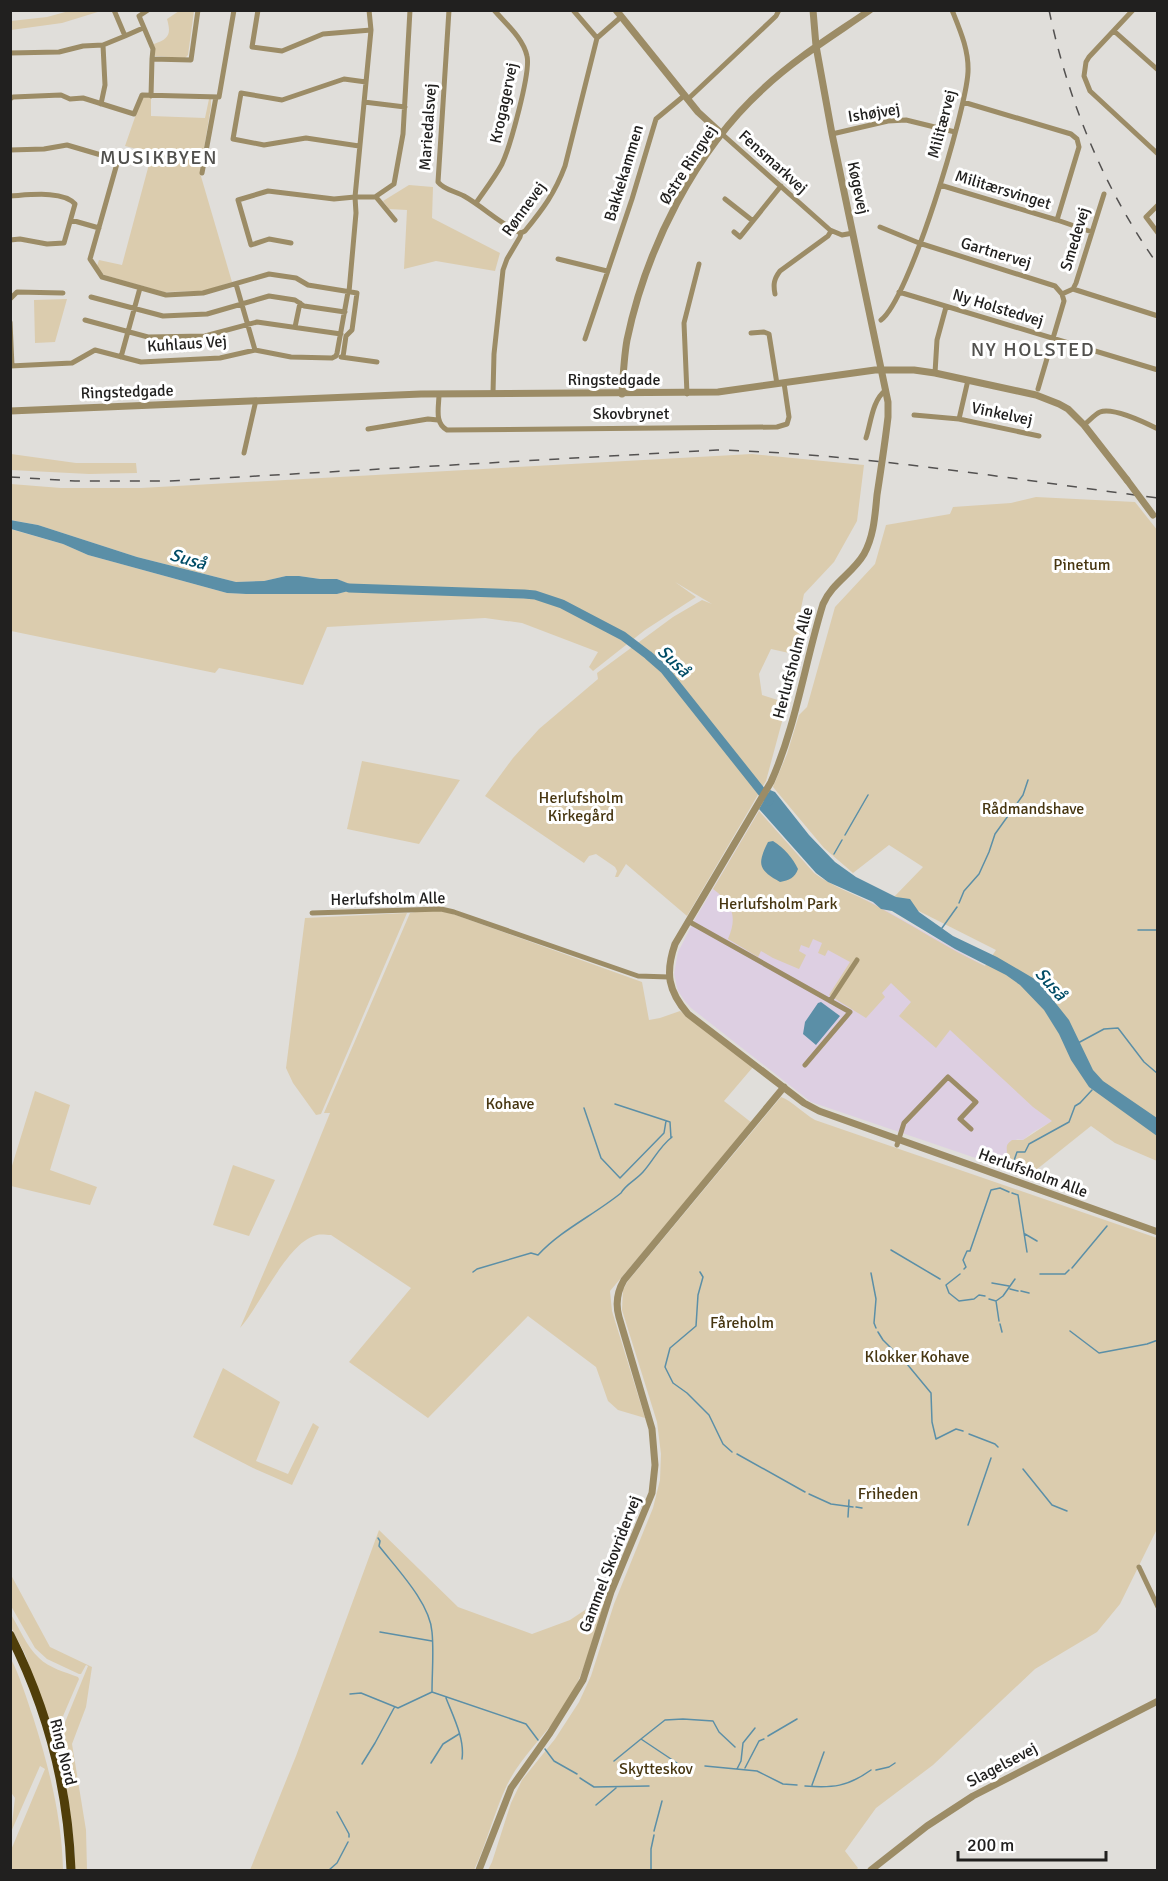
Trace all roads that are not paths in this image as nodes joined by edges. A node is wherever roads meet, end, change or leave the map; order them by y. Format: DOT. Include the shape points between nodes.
graph roads {
  1 [pos="114,10"];
  2 [pos="148,10"];
  3 [pos="198,10"];
  4 [pos="234,10"];
  5 [pos="258,10"];
  6 [pos="369,10"];
  7 [pos="410,10"];
  8 [pos="449,10"];
  9 [pos="494,10"];
  10 [pos="573,10"];
  11 [pos="778,10"];
  12 [pos="813,10"];
  13 [pos="870,10"];
  14 [pos="952,10"];
  15 [pos="1133,10"];
  16 [pos="618,14"];
  17 [pos="143,28"];
  18 [pos="371,30"];
  19 [pos="1114,31"];
  20 [pos="125,36"];
  21 [pos="597,38"];
  22 [pos="103,45"];
  23 [pos="816,46"];
  24 [pos="10,53"];
  25 [pos="152,59"];
  26 [pos="1158,70"];
  27 [pos="366,82"];
  28 [pos="151,96"];
  29 [pos="216,97"];
  30 [pos="686,97"];
  31 [pos="10,99"];
  32 [pos="364,102"];
  33 [pos="963,102"];
  34 [pos="101,104"];
  35 [pos="405,107"];
  36 [pos="955,132"];
  37 [pos="722,134"];
  38 [pos="832,134"];
  39 [pos="359,146"];
  40 [pos="10,150"];
  41 [pos="1158,154"];
  42 [pos="202,173"];
  43 [pos="940,185"];
  44 [pos="781,186"];
  45 [pos="1104,194"];
  46 [pos="10,196"];
  47 [pos="376,196"];
  48 [pos="355,197"];
  49 [pos="725,199"];
  50 [pos="476,203"];
  51 [pos="1158,205"];
  52 [pos="71,220"];
  53 [pos="395,220"];
  54 [pos="1057,220"];
  55 [pos="753,221"];
  56 [pos="880,227"];
  57 [pos="99,228"];
  58 [pos="831,231"];
  59 [pos="735,232"];
  60 [pos="1092,232"];
  61 [pos="521,233"];
  62 [pos="853,233"];
  63 [pos="1158,233"];
  64 [pos="10,240"];
  65 [pos="291,243"];
  66 [pos="919,243"];
  67 [pos="558,259"];
  68 [pos="699,264"];
  69 [pos="607,271"];
  70 [pos="236,284"];
  71 [pos="140,288"];
  72 [pos="1072,289"];
  73 [pos="63,292"];
  74 [pos="348,292"];
  75 [pos="899,292"];
  76 [pos="775,294"];
  77 [pos="1062,294"];
  78 [pos="91,297"];
  79 [pos="10,299"];
  80 [pos="300,303"];
  81 [pos="242,304"];
  82 [pos="946,307"];
  83 [pos="134,309"];
  84 [pos="345,312"];
  85 [pos="1158,316"];
  86 [pos="85,320"];
  87 [pos="881,320"];
  88 [pos="10,322"];
  89 [pos="248,324"];
  90 [pos="295,327"];
  91 [pos="128,332"];
  92 [pos="751,333"];
  93 [pos="341,334"];
  94 [pos="585,339"];
  95 [pos="1053,339"];
  96 [pos="255,350"];
  97 [pos="340,356"];
  98 [pos="121,357"];
  99 [pos="377,362"];
  100 [pos="11,366"];
  101 [pos="881,369"];
  102 [pos="1158,370"];
  103 [pos="934,373"];
  104 [pos="968,380"];
  105 [pos="780,383"];
  106 [pos="1038,389"];
  107 [pos="886,390"];
  108 [pos="493,393"];
  109 [pos="439,394"];
  110 [pos="622,394"];
  111 [pos="687,394"];
  112 [pos="256,400"];
  113 [pos="10,411"];
  114 [pos="914,415"];
  115 [pos="959,419"];
  116 [pos="438,420"];
  117 [pos="1084,425"];
  118 [pos="368,429"];
  119 [pos="1158,429"];
  120 [pos="1040,436"];
  121 [pos="867,438"];
  122 [pos="244,453"];
  123 [pos="1155,517"];
  124 [pos="312,913"];
  125 [pos="688,921"];
  126 [pos="857,960"];
  127 [pos="669,977"];
  128 [pos="830,1001"];
  129 [pos="805,1065"];
  130 [pos="784,1087"];
  131 [pos="971,1129"];
  132 [pos="898,1142"];
  133 [pos="1158,1232"];
  134 [pos="1140,1567"];
  135 [pos="1158,1607"];
  136 [pos="10,1635"];
  137 [pos="10,1646"];
  138 [pos="1158,1701"];
  139 [pos="66,1870"];
  140 [pos="71,1870"];
  141 [pos="479,1870"];
  142 [pos="871,1870"];
  1 -- 20 [label="street"];
  2 -- 17 [label="street" via="139,16"];
  3 -- 25 [label="street" via="191,60"];
  4 -- 29 [label="street"];
  5 -- 18 [label="street" via="252,47 282,51 323,34"];
  6 -- 18 [label="street"];
  7 -- 35 [label="street"];
  8 -- 50 [label="street, Mariedalsvej" via="438,182"];
  9 -- 50 [label="street, Krogagervej" via="519,39 528,70 507,151"];
  10 -- 21 [label="street"];
  11 -- 30 [label="street, Bakkekammen"];
  12 -- 23 [label="street, Køgevej"];
  13 -- 23 [label="street, Østre Ringvej"];
  14 -- 33 [label="street, Militærvej" via="967,56"];
  15 -- 19 [label="street"];
  16 -- 21 [label="street"];
  16 -- 30 [label="street, Fensmarkvej"];
  17 -- 20 [label="street"];
  17 -- 25 [label="street" via="153,49"];
  18 -- 27 [label="street"];
  19 -- 26 [label="street"];
  19 -- 41 [label="street" via="1089,57 1084,76 1090,91"];
  20 -- 22 [label="street"];
  21 -- 61 [label="street, Rønnevej" via="559,182"];
  22 -- 24 [label="street" via="59,52"];
  22 -- 34 [label="street" via="105,85"];
  23 -- 37 [label="street, Østre Ringvej" via="763,89"];
  23 -- 38 [label="street, Køgevej"];
  25 -- 28 [label="street"];
  27 -- 32 [label="street"];
  27 -- 39 [label="street" via="344,79 282,100 241,93 233,139 264,145 306,138"];
  28 -- 29 [label="street"];
  28 -- 34 [label="street" via="142,95 134,114"];
  29 -- 42 [label="street"];
  30 -- 37 [label="street, Fensmarkvej"];
  30 -- 69 [label="street, Bakkekammen" via="656,119"];
  31 -- 34 [label="street" via="61,95"];
  32 -- 35 [label="street"];
  32 -- 39 [label="street"];
  33 -- 36 [label="street, Militærvej"];
  33 -- 54 [label="street, Militærsvinget" via="1076,137 1079,147"];
  35 -- 47 [label="street" via="394,184"];
  36 -- 38 [label="street, Ishøjvej" via="906,120"];
  36 -- 43 [label="street, Militærvej"];
  37 -- 44 [label="street, Fensmarkvej"];
  37 -- 110 [label="street, Østre Ringvej" via="683,192 649,264 628,338"];
  38 -- 62 [label="street, Køgevej"];
  39 -- 48 [label="street"];
  40 -- 57 [label="street" via="67,145 118,160"];
  43 -- 54 [label="street, Militærsvinget"];
  43 -- 66 [label="street, Militærvej"];
  44 -- 55 [label="street"];
  44 -- 58 [label="street, Fensmarkvej"];
  45 -- 60 [label="street, Smedevej"];
  46 -- 52 [label="street" via="50,195 72,201 75,204"];
  47 -- 48 [label="street"];
  47 -- 53 [label="street"];
  48 -- 65 [label="street" via="334,199 268,191 238,200 251,245 269,239"];
  48 -- 74 [label="street"];
  49 -- 55 [label="street"];
  50 -- 61 [label="street, Mariedalsvej"];
  51 -- 63 [label="street" via="1146,217"];
  52 -- 57 [label="street"];
  52 -- 64 [label="street" via="64,243"];
  54 -- 60 [label="street, Militærsvinget"];
  55 -- 59 [label="street" via="740,237"];
  56 -- 66 [label="street"];
  57 -- 71 [label="street" via="90,259 102,278"];
  58 -- 62 [label="street"];
  58 -- 76 [label="street" via="780,271 773,285"];
  60 -- 72 [label="street, Smedevej"];
  61 -- 108 [label="street, Rønnevej" via="503,270"];
  62 -- 101 [label="street, Køgevej"];
  66 -- 75 [label="street, Militærvej"];
  66 -- 77 [label="street, Gartnervej" via="1055,286"];
  67 -- 69 [label="street"];
  68 -- 111 [label="street" via="684,323"];
  69 -- 94 [label="street, Bakkekammen"];
  70 -- 71 [label="street" via="203,293 166,295"];
  70 -- 74 [label="street" via="269,274"];
  70 -- 81 [label="street, Kuhlaus Vej"];
  71 -- 83 [label="street, Kuhlaus Vej"];
  72 -- 77 [label="street, Smedevej"];
  72 -- 85 [label="street"];
  73 -- 79 [label="street" via="17,292"];
  74 -- 84 [label="street"];
  74 -- 97 [label="street" via="357,293 352,330"];
  75 -- 82 [label="street, Ny Holstedvej"];
  75 -- 87 [label="street, Militærvej"];
  77 -- 95 [label="street, Smedevej" via="1064,301"];
  78 -- 83 [label="street, Kuhlaus Vej"];
  80 -- 81 [label="street, Kuhlaus Vej" via="269,296"];
  80 -- 84 [label="street, Kuhlaus Vej"];
  80 -- 90 [label="street"];
  81 -- 83 [label="street, Kuhlaus Vej" via="200,315 163,316"];
  81 -- 89 [label="street, Kuhlaus Vej"];
  82 -- 95 [label="street, Ny Holstedvej"];
  82 -- 103 [label="street"];
  83 -- 91 [label="street, Kuhlaus Vej"];
  84 -- 93 [label="street"];
  86 -- 91 [label="street, Kuhlaus Vej"];
  88 -- 100 [label="street, Kuhlaus Vej"];
  89 -- 90 [label="street, Kuhlaus Vej"];
  89 -- 91 [label="street, Kuhlaus Vej" via="204,336 148,337"];
  89 -- 96 [label="street, Kuhlaus Vej"];
  90 -- 93 [label="street, Kuhlaus Vej"];
  91 -- 98 [label="street, Kuhlaus Vej"];
  92 -- 105 [label="street" via="769,334"];
  93 -- 97 [label="street"];
  95 -- 102 [label="street, Ny Holstedvej"];
  95 -- 106 [label="street, Smedevej"];
  96 -- 97 [label="street, Kuhlaus Vej" via="291,357"];
  96 -- 98 [label="street, Kuhlaus Vej" via="220,358 141,362"];
  97 -- 99 [label="street, Kuhlaus Vej"];
  98 -- 100 [label="street, Kuhlaus Vej" via="95,350 72,363"];
  101 -- 103 [label="street, Ringstedgade"];
  101 -- 105 [label="street, Ringstedgade"];
  101 -- 107 [label="street, Herlufsholm Alle"];
  103 -- 104 [label="street, Ringstedgade"];
  104 -- 115 [label="street, Vinkelvej"];
  104 -- 117 [label="street, Ringstedgade" via="1050,400 1068,409"];
  105 -- 111 [label="street, Ringstedgade"];
  105 -- 116 [label="street, Skovbrynet" via="789,417 787,424 777,427 447,430"];
  107 -- 121 [label="street" via="876,403"];
  107 -- 125 [label="street, Herlufsholm Alle" via="888,417 869,543 856,566 832,589 823,604 777,768"];
  108 -- 109 [label="street, Ringstedgade"];
  108 -- 110 [label="street, Ringstedgade"];
  109 -- 112 [label="street, Ringstedgade"];
  109 -- 116 [label="street"];
  110 -- 111 [label="street, Ringstedgade"];
  112 -- 113 [label="street, Ringstedgade"];
  112 -- 122 [label="street"];
  114 -- 115 [label="street, Vinkelvej"];
  115 -- 120 [label="street, Vinkelvej"];
  116 -- 118 [label="street, Skovbrynet"];
  117 -- 119 [label="street" via="1106,411"];
  117 -- 123 [label="street, Ringstedgade, bridge"];
  124 -- 127 [label="street, Herlufsholm Alle" via="441,909 638,976"];
  125 -- 127 [label="street, Herlufsholm Alle" via="670,956"];
  125 -- 128 [label="street"];
  126 -- 128 [label="street"];
  127 -- 130 [label="street, Herlufsholm Alle" via="675,997 688,1014"];
  128 -- 129 [label="street" via="850,1012"];
  130 -- 132 [label="street, Herlufsholm Alle" via="819,1111"];
  130 -- 141 [label="street, Gammel Skovridervej" via="620,1286 619,1317 652,1429 652,1493 610,1592 583,1680 511,1788"];
  131 -- 132 [label="street, Herlufsholm Alle" via="960,1119 976,1102 948,1077 904,1123"];
  132 -- 133 [label="street, Herlufsholm Alle"];
  134 -- 135 [label="street"];
  136 -- 140 [label="highway" via="55,1753"];
  137 -- 139 [label="highway, Ring Nord" via="50,1752"];
  138 -- 142 [label="street, Slagelsevej" via="973,1796"];
}
